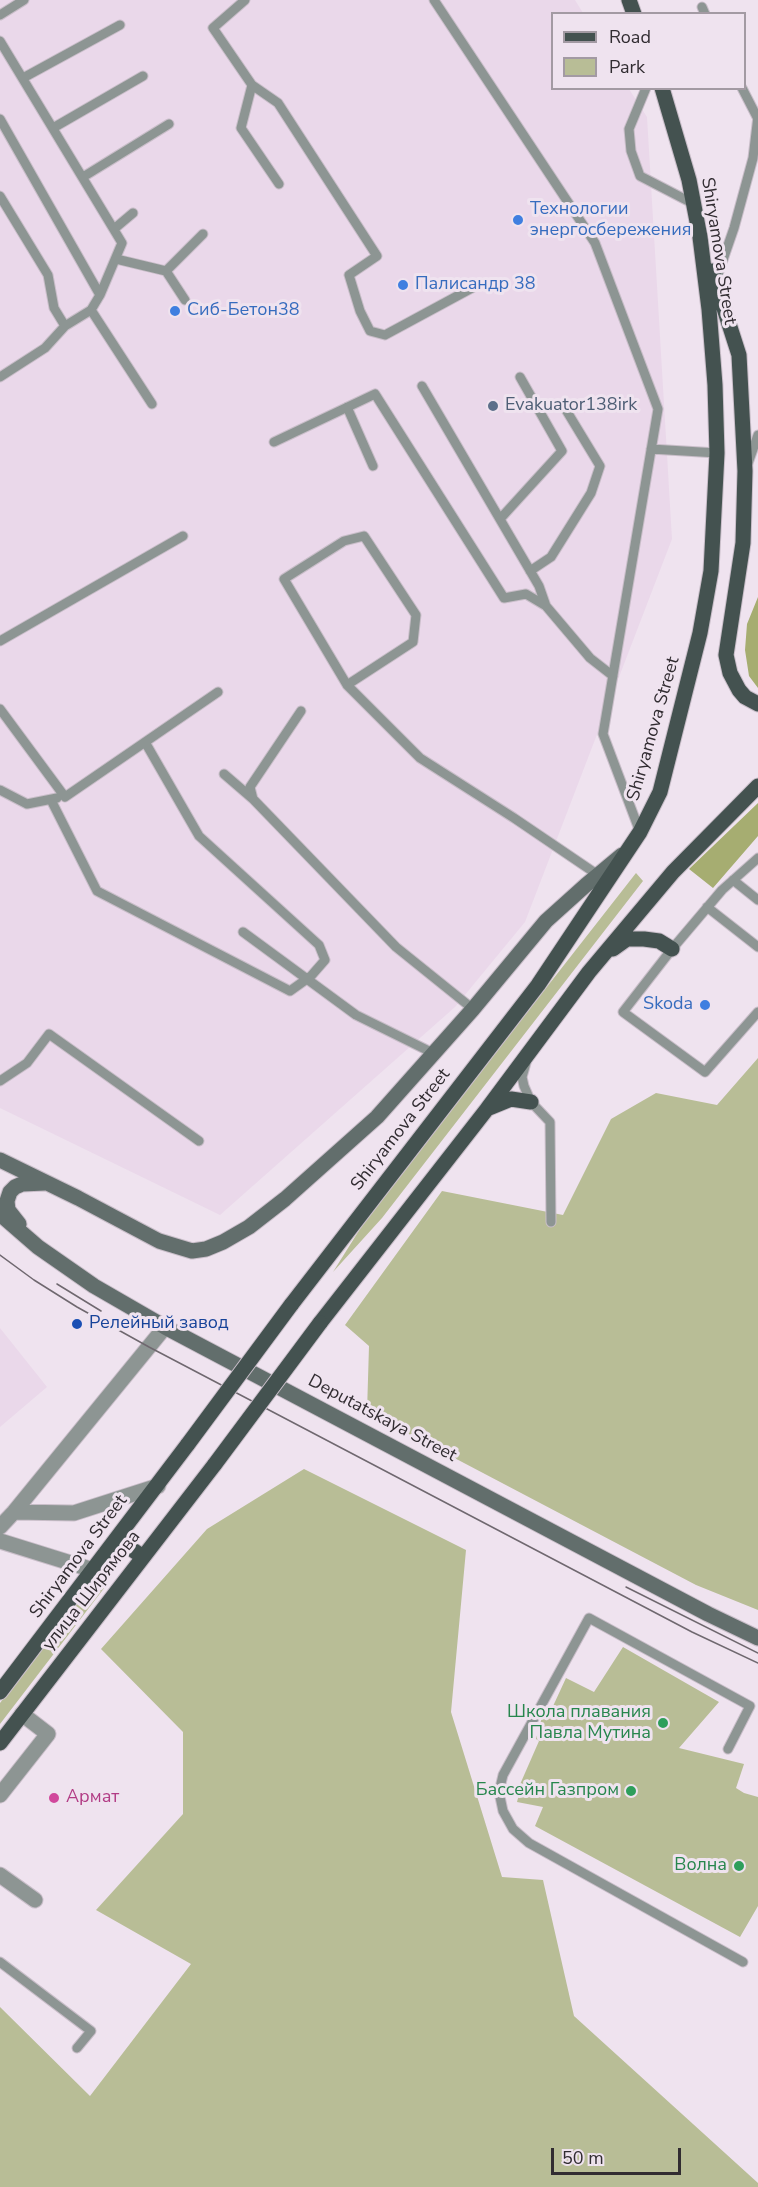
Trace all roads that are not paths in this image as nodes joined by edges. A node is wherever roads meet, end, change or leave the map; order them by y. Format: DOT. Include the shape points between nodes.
graph roads {
  1 [pos="24,0"];
  2 [pos="245,0"];
  3 [pos="434,0"];
  4 [pos="0,15"];
  5 [pos="120,25"];
  6 [pos="0,41"];
  7 [pos="143,76"];
  8 [pos="23,78"];
  9 [pos="252,85"];
  10 [pos="645,90"];
  11 [pos="663,90"];
  12 [pos="743,90"];
  13 [pos="758,118"];
  14 [pos="0,119"];
  15 [pos="170,124"];
  16 [pos="53,128"];
  17 [pos="83,177"];
  18 [pos="279,184"];
  19 [pos="0,196"];
  20 [pos="694,204"];
  21 [pos="134,213"];
  22 [pos="114,229"];
  23 [pos="203,234"];
  24 [pos="700,237"];
  25 [pos="116,259"];
  26 [pos="166,271"];
  27 [pos="715,283"];
  28 [pos="472,288"];
  29 [pos="100,295"];
  30 [pos="185,300"];
  31 [pos="91,310"];
  32 [pos="65,326"];
  33 [pos="0,377"];
  34 [pos="520,377"];
  35 [pos="422,386"];
  36 [pos="152,404"];
  37 [pos="563,405"];
  38 [pos="347,407"];
  39 [pos="758,435"];
  40 [pos="274,442"];
  41 [pos="651,449"];
  42 [pos="717,453"];
  43 [pos="373,466"];
  44 [pos="746,471"];
  45 [pos="500,519"];
  46 [pos="183,536"];
  47 [pos="530,571"];
  48 [pos="546,606"];
  49 [pos="0,641"];
  50 [pos="613,676"];
  51 [pos="347,685"];
  52 [pos="218,692"];
  53 [pos="758,704"];
  54 [pos="0,709"];
  55 [pos="301,711"];
  56 [pos="145,742"];
  57 [pos="224,774"];
  58 [pos="758,786"];
  59 [pos="0,790"];
  60 [pos="65,797"];
  61 [pos="253,799"];
  62 [pos="51,800"];
  63 [pos="640,832"];
  64 [pos="627,852"];
  65 [pos="758,858"];
  66 [pos="598,875"];
  67 [pos="733,880"];
  68 [pos="758,900"];
  69 [pos="707,907"];
  70 [pos="243,932"];
  71 [pos="758,948"];
  72 [pos="672,949"];
  73 [pos="589,972"];
  74 [pos="307,979"];
  75 [pos="473,1009"];
  76 [pos="758,1012"];
  77 [pos="534,1047"];
  78 [pos="433,1053"];
  79 [pos="0,1081"];
  80 [pos="531,1102"];
  81 [pos="487,1109"];
  82 [pos="199,1141"];
  83 [pos="0,1161"];
  84 [pos="48,1183"];
  85 [pos="0,1214"];
  86 [pos="550,1222"];
  87 [pos="38,1247"];
  88 [pos="165,1327"];
  89 [pos="158,1486"];
  90 [pos="14,1512"];
  91 [pos="0,1527"];
  92 [pos="117,1539"];
  93 [pos="0,1540"];
  94 [pos="143,1557"];
  95 [pos="93,1570"];
  96 [pos="758,1638"];
  97 [pos="0,1692"];
  98 [pos="22,1714"];
  99 [pos="0,1743"];
  100 [pos="728,1749"];
  101 [pos="0,1794"];
  102 [pos="0,1875"];
  103 [pos="34,1900"];
  104 [pos="0,1962"];
  105 [pos="743,1962"];
  106 [pos="77,2048"];
  1 -- 4 [label="lane"];
  2 -- 9 [label="lane" via="213,28"];
  3 -- 41 [label="lane" via="595,243 658,409"];
  5 -- 8 [label="lane"];
  6 -- 8 [label="lane"];
  7 -- 16 [label="lane"];
  8 -- 16 [label="lane"];
  9 -- 18 [label="lane" via="241,128"];
  9 -- 28 [label="lane" via="278,103 376,256 349,274 370,331 385,335"];
  10 -- 20 [label="lane" via="629,129 631,152 640,176"];
  11 -- 20 [label="main road, Shiryamova Street"];
  12 -- 13 [label="lane"];
  13 -- 27 [label="lane" via="749,176"];
  14 -- 29 [label="lane"];
  15 -- 17 [label="lane"];
  16 -- 17 [label="lane"];
  17 -- 22 [label="lane"];
  19 -- 32 [label="lane" via="48,275 54,308"];
  20 -- 24 [label="main road, Shiryamova Street"];
  21 -- 22 [label="lane"];
  22 -- 25 [label="lane" via="122,243"];
  23 -- 26 [label="lane"];
  24 -- 27 [label="main road"];
  24 -- 42 [label="main road, Shiryamova Street" via="715,385"];
  25 -- 26 [label="lane"];
  25 -- 29 [label="lane"];
  26 -- 30 [label="lane"];
  27 -- 44 [label="main road" via="739,354"];
  29 -- 31 [label="lane"];
  31 -- 32 [label="lane"];
  31 -- 36 [label="lane"];
  32 -- 33 [label="lane" via="45,348"];
  34 -- 45 [label="lane" via="562,451"];
  35 -- 45 [label="lane"];
  37 -- 47 [label="lane" via="600,466 591,493 551,557"];
  38 -- 40 [label="lane"];
  38 -- 43 [label="lane"];
  38 -- 48 [label="lane" via="375,394 504,598 526,594"];
  39 -- 44 [label="lane"];
  41 -- 42 [label="lane"];
  41 -- 50 [label="lane"];
  42 -- 63 [label="main road, Shiryamova Street" via="711,571 700,633 660,792"];
  44 -- 53 [label="main road" via="743,543 726,655 739,690"];
  45 -- 47 [label="lane"];
  46 -- 49 [label="lane"];
  47 -- 48 [label="lane"];
  48 -- 50 [label="lane" via="590,658"];
  50 -- 63 [label="lane" via="603,734"];
  51 -- 51 [label="lane" via="413,642 416,615 364,536 344,541 284,579"];
  51 -- 66 [label="lane" via="420,758"];
  52 -- 56 [label="lane"];
  54 -- 60 [label="lane"];
  55 -- 61 [label="lane" via="250,787"];
  56 -- 60 [label="lane"];
  56 -- 74 [label="lane" via="199,836 319,945 325,960"];
  57 -- 61 [label="lane"];
  58 -- 73 [label="main road" via="673,872"];
  59 -- 62 [label="lane" via="27,804"];
  60 -- 62 [label="lane"];
  61 -- 75 [label="lane" via="396,947"];
  62 -- 74 [label="lane" via="97,891 290,991"];
  63 -- 64 [label="main road, Shiryamova Street"];
  64 -- 66 [label="main road"];
  64 -- 89 [label="main road, Shiryamova Street, bridge" via="537,985 291,1305"];
  65 -- 67 [label="lane"];
  66 -- 75 [label="main road" via="546,921"];
  67 -- 68 [label="lane"];
  67 -- 69 [label="lane"];
  69 -- 71 [label="lane"];
  69 -- 72 [label="lane"];
  70 -- 74 [label="lane"];
  72 -- 73 [label="main road" via="659,941 627,939"];
  72 -- 76 [label="lane" via="623,1012 687,1059 705,1072"];
  73 -- 77 [label="main road, улица Ширямова"];
  74 -- 78 [label="lane" via="356,1015"];
  75 -- 78 [label="main road"];
  77 -- 80 [label="lane" via="522,1077"];
  77 -- 81 [label="main road, улица Ширямова"];
  78 -- 84 [label="main road" via="376,1117 285,1199 249,1227 206,1249 185,1250 159,1241"];
  79 -- 82 [label="lane" via="27,1063 49,1034"];
  80 -- 81 [label="main road" via="511,1099"];
  80 -- 86 [label="lane" via="550,1122"];
  81 -- 94 [label="main road, улица Ширямова, bridge"];
  83 -- 84 [label="main road"];
  84 -- 87 [label="main road" via="15,1187 7,1201 8,1210"];
  85 -- 87 [label="main road, Deputatskaya Street"];
  87 -- 88 [label="main road, Deputatskaya Street" via="94,1286"];
  88 -- 90 [label="street"];
  88 -- 96 [label="main road, Deputatskaya Street"];
  89 -- 90 [label="street" via="74,1513"];
  89 -- 92 [label="main road, Shiryamova Street"];
  90 -- 91 [label="street"];
  92 -- 94 [label="main road"];
  92 -- 95 [label="main road, Shiryamova Street"];
  93 -- 95 [label="street"];
  94 -- 98 [label="main road, улица Ширямова"];
  95 -- 97 [label="main road, Shiryamova Street"];
  98 -- 99 [label="main road, улица Ширямова"];
  98 -- 101 [label="street" via="48,1734"];
  100 -- 105 [label="lane" via="750,1706 589,1618 502,1775 499,1792 502,1811 513,1829 530,1843"];
  102 -- 103 [label="street"];
  104 -- 106 [label="lane" via="91,2031"];
}
